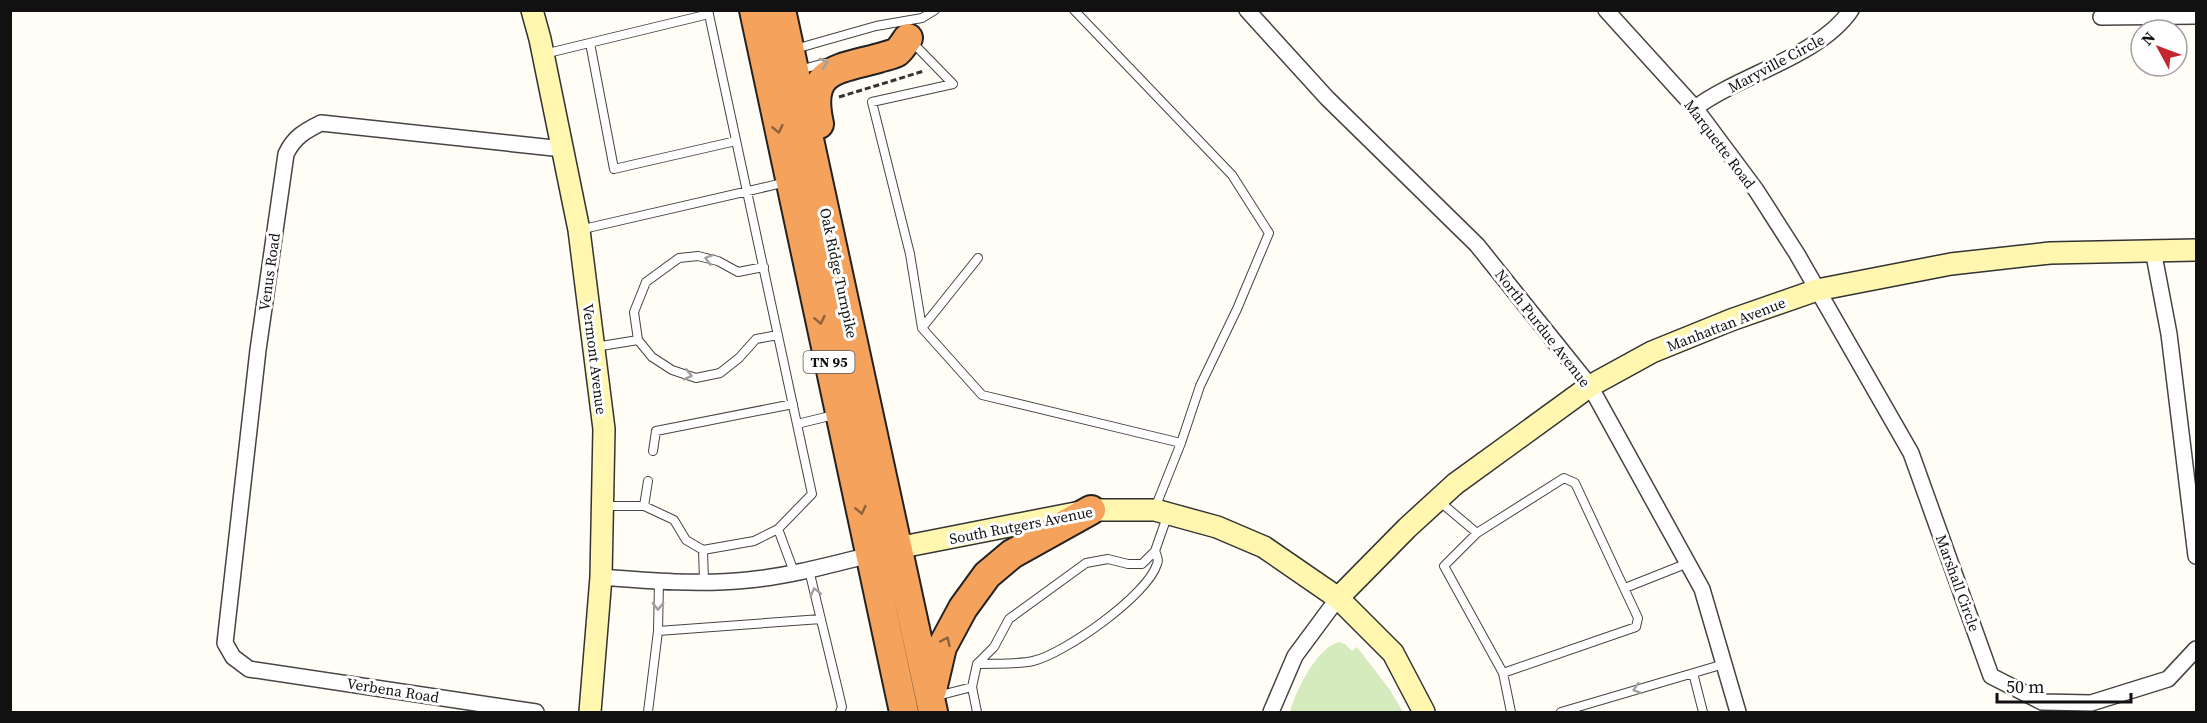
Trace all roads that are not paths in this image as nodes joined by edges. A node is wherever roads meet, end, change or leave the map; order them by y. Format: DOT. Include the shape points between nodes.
graph roads {
  1 [pos="532,10"];
  2 [pos="753,10"];
  3 [pos="781,10"];
  4 [pos="935,10"];
  5 [pos="1074,10"];
  6 [pos="1247,10"];
  7 [pos="1606,10"];
  8 [pos="1851,10"];
  9 [pos="708,13"];
  10 [pos="2196,16"];
  11 [pos="2101,17"];
  12 [pos="912,27"];
  13 [pos="590,43"];
  14 [pos="543,54"];
  15 [pos="835,60"];
  16 [pos="779,65"];
  17 [pos="1695,108"];
  18 [pos="736,141"];
  19 [pos="563,149"];
  20 [pos="803,179"];
  21 [pos="747,191"];
  22 [pos="579,231"];
  23 [pos="2153,250"];
  24 [pos="2196,250"];
  25 [pos="978,258"];
  26 [pos="764,267"];
  27 [pos="840,280"];
  28 [pos="1817,290"];
  29 [pos="922,328"];
  30 [pos="778,335"];
  31 [pos="638,339"];
  32 [pos="593,347"];
  33 [pos="1590,386"];
  34 [pos="793,404"];
  35 [pos="854,410"];
  36 [pos="797,424"];
  37 [pos="1181,443"];
  38 [pos="653,451"];
  39 [pos="648,482"];
  40 [pos="1438,500"];
  41 [pos="602,506"];
  42 [pos="644,506"];
  43 [pos="1091,510"];
  44 [pos="1161,512"];
  45 [pos="778,529"];
  46 [pos="1477,533"];
  47 [pos="703,550"];
  48 [pos="884,551"];
  49 [pos="1155,551"];
  50 [pos="2196,556"];
  51 [pos="1688,563"];
  52 [pos="802,571"];
  53 [pos="601,577"];
  54 [pos="659,581"];
  55 [pos="704,581"];
  56 [pos="1624,588"];
  57 [pos="1338,598"];
  58 [pos="821,619"];
  59 [pos="658,631"];
  60 [pos="2196,649"];
  61 [pos="978,664"];
  62 [pos="1724,664"];
  63 [pos="249,669"];
  64 [pos="1503,673"];
  65 [pos="1693,673"];
  66 [pos="972,687"];
  67 [pos="932,705"];
  68 [pos="536,712"];
  69 [pos="590,712"];
  70 [pos="648,712"];
  71 [pos="840,712"];
  72 [pos="904,712"];
  73 [pos="977,712"];
  74 [pos="1271,712"];
  75 [pos="1424,712"];
  76 [pos="1511,712"];
  77 [pos="1561,712"];
  78 [pos="1703,712"];
  79 [pos="1737,712"];
  1 -- 14 [label="street, Vermont Avenue"];
  2 -- 16 [label="highway, Oak Ridge Turnpike / TN 95"];
  3 -- 16 [label="highway, Oak Ridge Turnpike / TN 95"];
  4 -- 12 [label="lane"];
  5 -- 37 [label="lane" via="1232,175 1269,233 1200,386"];
  6 -- 33 [label="street, North Purdue Avenue" via="1327,98 1478,245"];
  7 -- 17 [label="street, Marquette Road"];
  8 -- 17 [label="street, Maryville Circle" via="1820,42"];
  9 -- 13 [label="lane"];
  9 -- 18 [label="lane"];
  10 -- 11 [label="street"];
  12 -- 16 [label="lane" via="876,26"];
  12 -- 27 [label="highway" via="897,52 837,69 821,81 816,93 816,110 839,214"];
  12 -- 29 [label="lane" via="936,67 953,84 872,102 910,254"];
  13 -- 14 [label="lane"];
  13 -- 18 [label="lane" via="614,169"];
  14 -- 19 [label="street, Vermont Avenue"];
  16 -- 15 [label="lane, one-way"];
  16 -- 20 [label="highway, Oak Ridge Turnpike / TN 95"];
  17 -- 28 [label="street, Marquette Road" via="1756,190"];
  18 -- 21 [label="lane"];
  19 -- 22 [label="street, Vermont Avenue"];
  19 -- 63 [label="street, Venus Road" via="321,123 300,133 289,147 261,326 225,643 233,657"];
  20 -- 21 [label="lane"];
  20 -- 27 [label="highway, Oak Ridge Turnpike / TN 95"];
  20 -- 35 [label="highway, Oak Ridge Turnpike / TN 95, one-way"];
  21 -- 22 [label="lane"];
  21 -- 26 [label="lane"];
  22 -- 32 [label="street, Vermont Avenue"];
  23 -- 24 [label="street, Manhattan Avenue"];
  23 -- 28 [label="street, Manhattan Avenue" via="2050,253 1951,264"];
  23 -- 50 [label="street" via="2169,334"];
  25 -- 29 [label="lane"];
  26 -- 30 [label="lane"];
  26 -- 31 [label="lane, one-way" via="738,272 698,256 679,258 646,282 634,312"];
  27 -- 35 [label="highway, Oak Ridge Turnpike / TN 95"];
  28 -- 33 [label="street, Manhattan Avenue" via="1652,352"];
  28 -- 60 [label="street, Marshall Circle" via="1911,453 1991,676 2042,702 2091,703 2168,679"];
  29 -- 37 [label="lane" via="982,395"];
  31 -- 30 [label="lane, one-way" via="652,357 672,370 696,378 720,373 756,339"];
  30 -- 34 [label="lane"];
  31 -- 32 [label="lane"];
  32 -- 41 [label="street, Vermont Avenue" via="604,429"];
  33 -- 40 [label="street, Manhattan Avenue"];
  33 -- 51 [label="street, North Purdue Avenue"];
  34 -- 36 [label="lane"];
  34 -- 38 [label="lane" via="656,431"];
  35 -- 36 [label="lane"];
  35 -- 48 [label="highway, Oak Ridge Turnpike / TN 95"];
  36 -- 45 [label="lane" via="812,494"];
  37 -- 44 [label="lane"];
  39 -- 42 [label="lane"];
  40 -- 46 [label="lane"];
  40 -- 57 [label="street, Manhattan Avenue"];
  41 -- 42 [label="lane"];
  41 -- 53 [label="street, Vermont Avenue"];
  42 -- 47 [label="lane" via="674,520 686,540"];
  43 -- 44 [label="street, South Rutgers Avenue"];
  43 -- 48 [label="street, South Rutgers Avenue"];
  67 -- 43 [label="highway, one-way" via="942,647 987,575 1011,554"];
  44 -- 49 [label="lane"];
  44 -- 57 [label="street, South Rutgers Avenue" via="1217,527 1264,547"];
  45 -- 47 [label="lane" via="754,541"];
  45 -- 52 [label="lane"];
  46 -- 56 [label="lane" via="1564,478 1575,483"];
  46 -- 64 [label="lane" via="1444,566"];
  47 -- 55 [label="lane"];
  48 -- 52 [label="street"];
  48 -- 67 [label="highway, Oak Ridge Turnpike / TN 95"];
  48 -- 72 [label="highway, Oak Ridge Turnpike / TN 95"];
  49 -- 61 [label="lane" via="1142,564 1108,559 1086,563 1009,619 994,647"];
  49 -- 61 [label="lane" via="1159,561 1153,575 1136,595 1064,648 1033,661"];
  51 -- 56 [label="lane"];
  51 -- 62 [label="street, North Purdue Avenue" via="1702,589"];
  52 -- 55 [label="street" via="748,580"];
  58 -- 52 [label="lane, one-way"];
  53 -- 54 [label="street"];
  53 -- 69 [label="street, Vermont Avenue"];
  54 -- 55 [label="street"];
  54 -- 59 [label="lane, one-way"];
  56 -- 64 [label="lane" via="1638,618 1636,627"];
  57 -- 74 [label="street" via="1295,656"];
  57 -- 75 [label="street, South Rutgers Avenue" via="1393,653"];
  58 -- 59 [label="lane"];
  58 -- 71 [label="lane"];
  59 -- 70 [label="lane"];
  61 -- 66 [label="lane"];
  62 -- 65 [label="lane"];
  62 -- 79 [label="street, North Purdue Avenue"];
  63 -- 68 [label="street, Verbena Road"];
  64 -- 76 [label="lane"];
  65 -- 77 [label="lane, one-way"];
  65 -- 78 [label="lane"];
  66 -- 67 [label="lane"];
  66 -- 73 [label="lane"];
}
